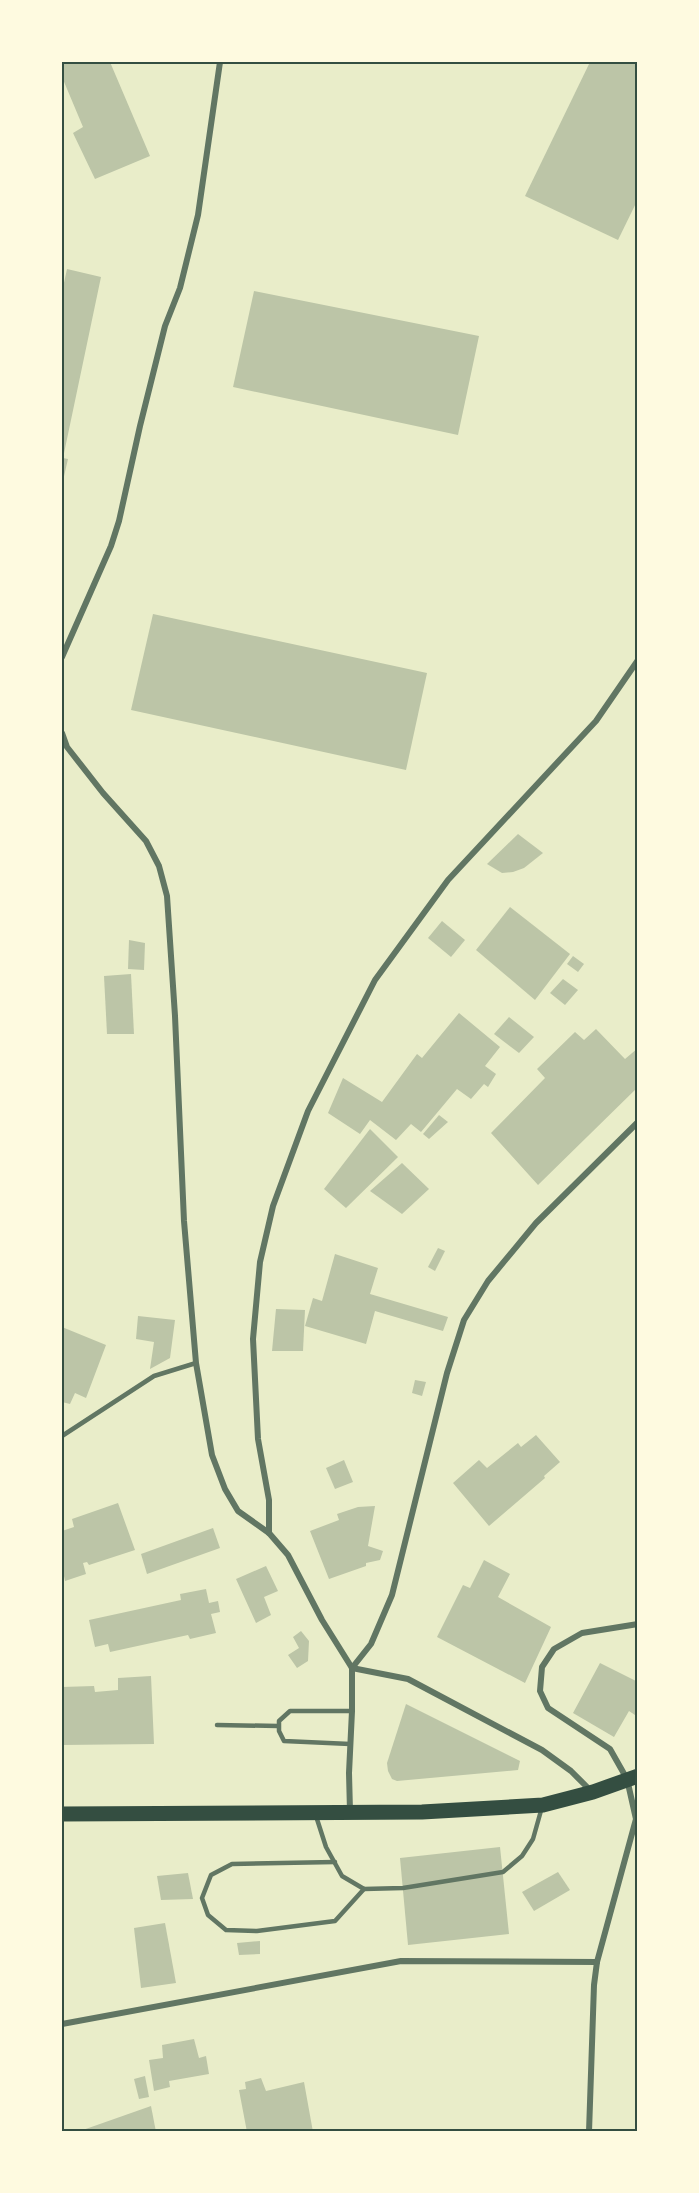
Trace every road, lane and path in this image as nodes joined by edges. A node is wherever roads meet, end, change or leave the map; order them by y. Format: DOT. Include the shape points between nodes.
graph roads {
  1 [pos="220,62"];
  2 [pos="62,657"];
  3 [pos="638,660"];
  4 [pos="62,733"];
  5 [pos="638,1122"];
  6 [pos="196,1363"];
  7 [pos="62,1436"];
  8 [pos="269,1533"];
  9 [pos="638,1624"];
  10 [pos="352,1668"];
  11 [pos="352,1712"];
  12 [pos="217,1725"];
  13 [pos="278,1726"];
  14 [pos="350,1744"];
  15 [pos="632,1777"];
  16 [pos="593,1792"];
  17 [pos="543,1805"];
  18 [pos="350,1813"];
  19 [pos="62,1814"];
  20 [pos="315,1814"];
  21 [pos="637,1819"];
  22 [pos="335,1862"];
  23 [pos="364,1889"];
  24 [pos="597,1962"];
  25 [pos="62,2024"];
  26 [pos="589,2132"];
  1 -- 2 [label="street" via="198,215 180,288 165,326 119,521"];
  3 -- 8 [label="street" via="596,721 448,880 375,980 308,1111 273,1206 260,1262 253,1339 258,1439"];
  4 -- 6 [label="street" via="67,747 146,841 159,866 167,896 184,1221"];
  5 -- 10 [label="street" via="536,1223 488,1281 464,1320 447,1373 392,1595 371,1644"];
  6 -- 7 [label="lane" via="154,1376"];
  6 -- 8 [label="street" via="212,1455 225,1489 238,1511"];
  8 -- 10 [label="street" via="288,1555"];
  9 -- 15 [label="street" via="582,1633 554,1649 542,1667 540,1691 548,1708 610,1749"];
  10 -- 11 [label="street"];
  10 -- 16 [label="street" via="408,1678 542,1750"];
  11 -- 13 [label="lane" via="290,1711"];
  11 -- 14 [label="street"];
  12 -- 13 [label="lane"];
  13 -- 14 [label="lane" via="284,1741"];
  14 -- 18 [label="street"];
  15 -- 16 [label="main road"];
  15 -- 21 [label="street"];
  16 -- 17 [label="main road"];
  17 -- 18 [label="main road"];
  17 -- 23 [label="lane" via="533,1839 522,1856 503,1872 403,1888"];
  18 -- 20 [label="main road"];
  19 -- 20 [label="main road"];
  20 -- 22 [label="lane"];
  21 -- 24 [label="street"];
  22 -- 23 [label="lane" via="342,1876"];
  22 -- 23 [label="lane" via="232,1864 211,1875 202,1898 208,1915 226,1930 257,1931 335,1921"];
  24 -- 25 [label="street" via="401,1961"];
  24 -- 26 [label="street"];
}
